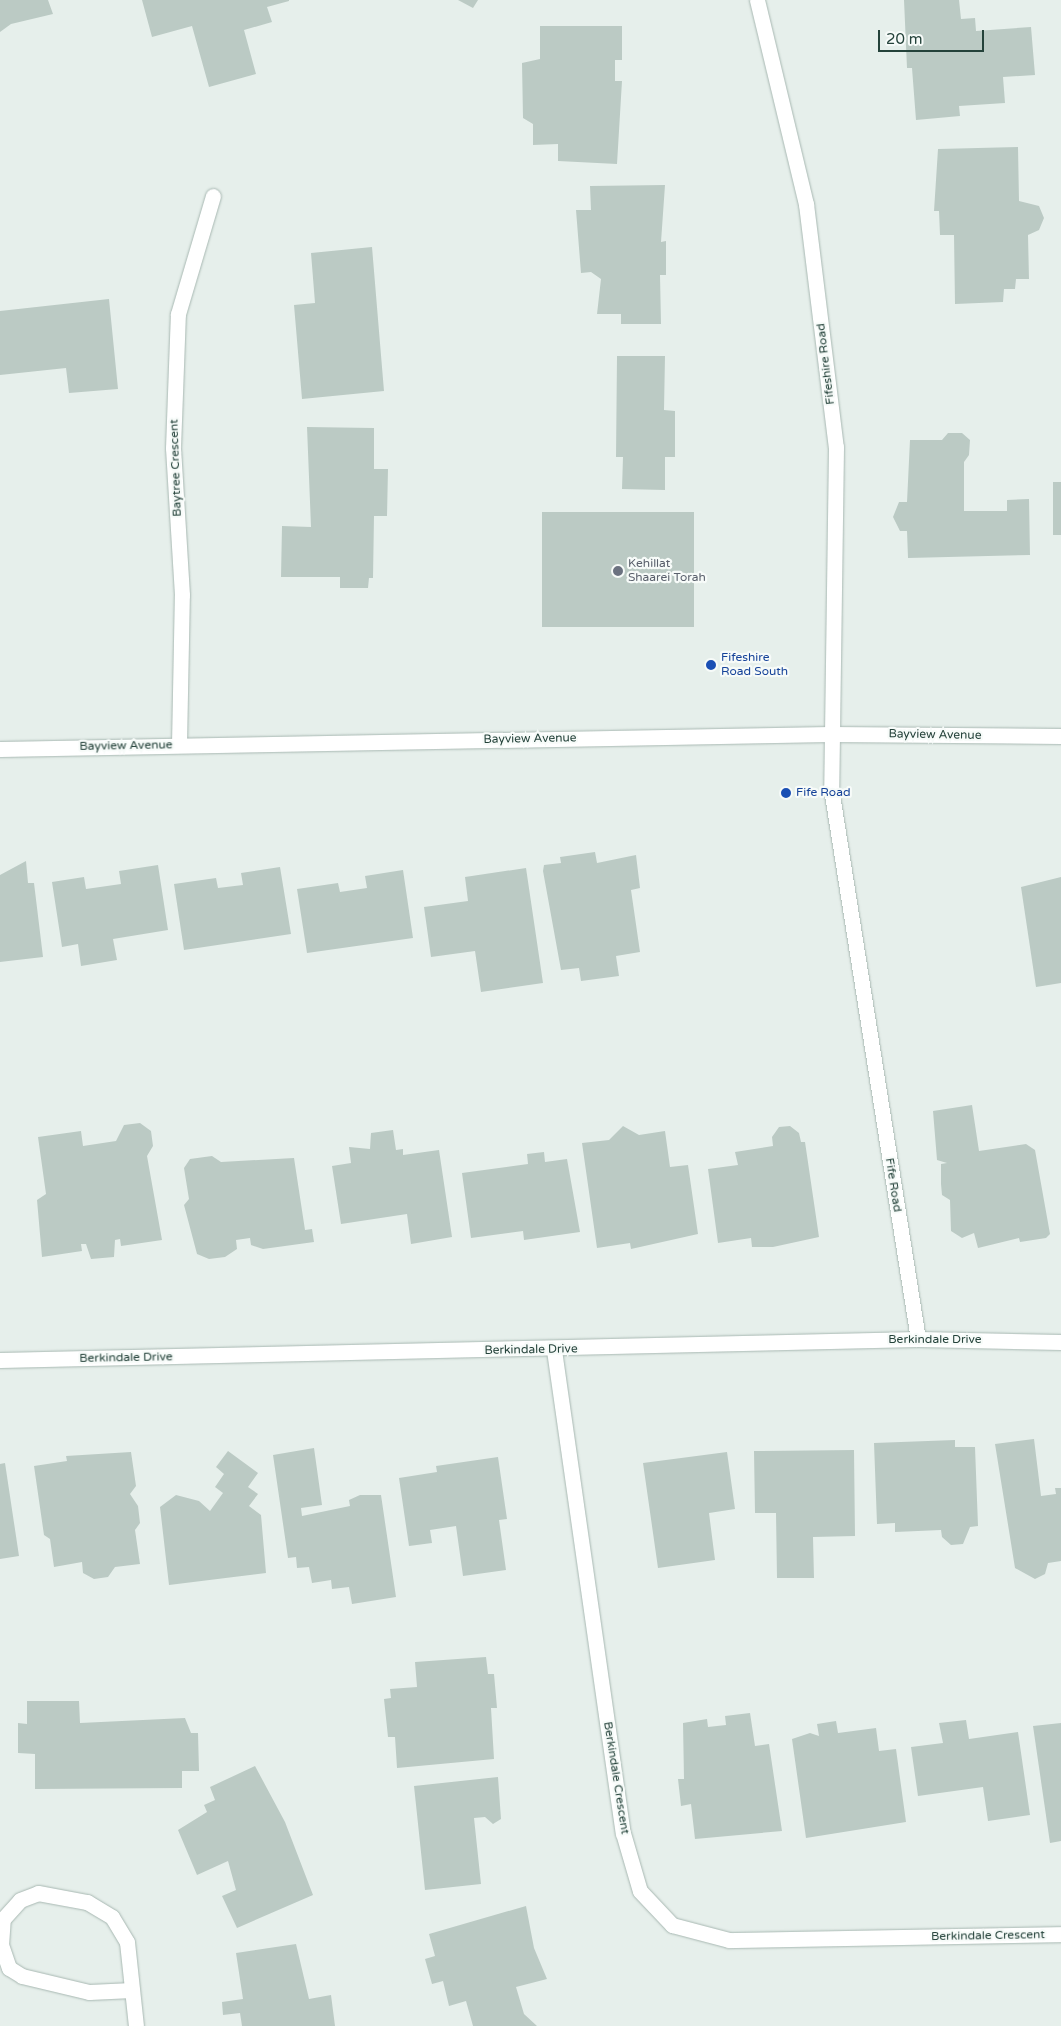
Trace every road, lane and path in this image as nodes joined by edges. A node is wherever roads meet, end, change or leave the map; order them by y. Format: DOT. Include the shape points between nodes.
graph roads {
  1 [pos="757,0"];
  2 [pos="213,196"];
  3 [pos="830,734"];
  4 [pos="1061,736"];
  5 [pos="179,745"];
  6 [pos="0,749"];
  7 [pos="918,1339"];
  8 [pos="1061,1342"];
  9 [pos="554,1350"];
  10 [pos="0,1360"];
  11 [pos="1061,1934"];
  12 [pos="132,1990"];
  13 [pos="136,2026"];
  1 -- 3 [label="street, Fifeshire Road" via="806,204 836,447"];
  2 -- 5 [label="street, Baytree Crescent" via="178,314 173,448 182,595"];
  3 -- 4 [label="street, Bayview Avenue"];
  3 -- 5 [label="street, Bayview Avenue"];
  3 -- 7 [label="street, Fife Road" via="831,788"];
  5 -- 6 [label="street, Bayview Avenue"];
  7 -- 8 [label="street, Berkindale Drive"];
  7 -- 9 [label="street, Berkindale Drive"];
  9 -- 10 [label="street, Berkindale Drive"];
  9 -- 11 [label="street, Berkindale Crescent" via="623,1833 640,1891 672,1925 729,1940"];
  12 -- 12 [label="street" via="127,1942 112,1917 86,1902 38,1893 20,1900 4,1919 1,1945 8,1968 22,1976 89,1992"];
  12 -- 13 [label="street"];
}
